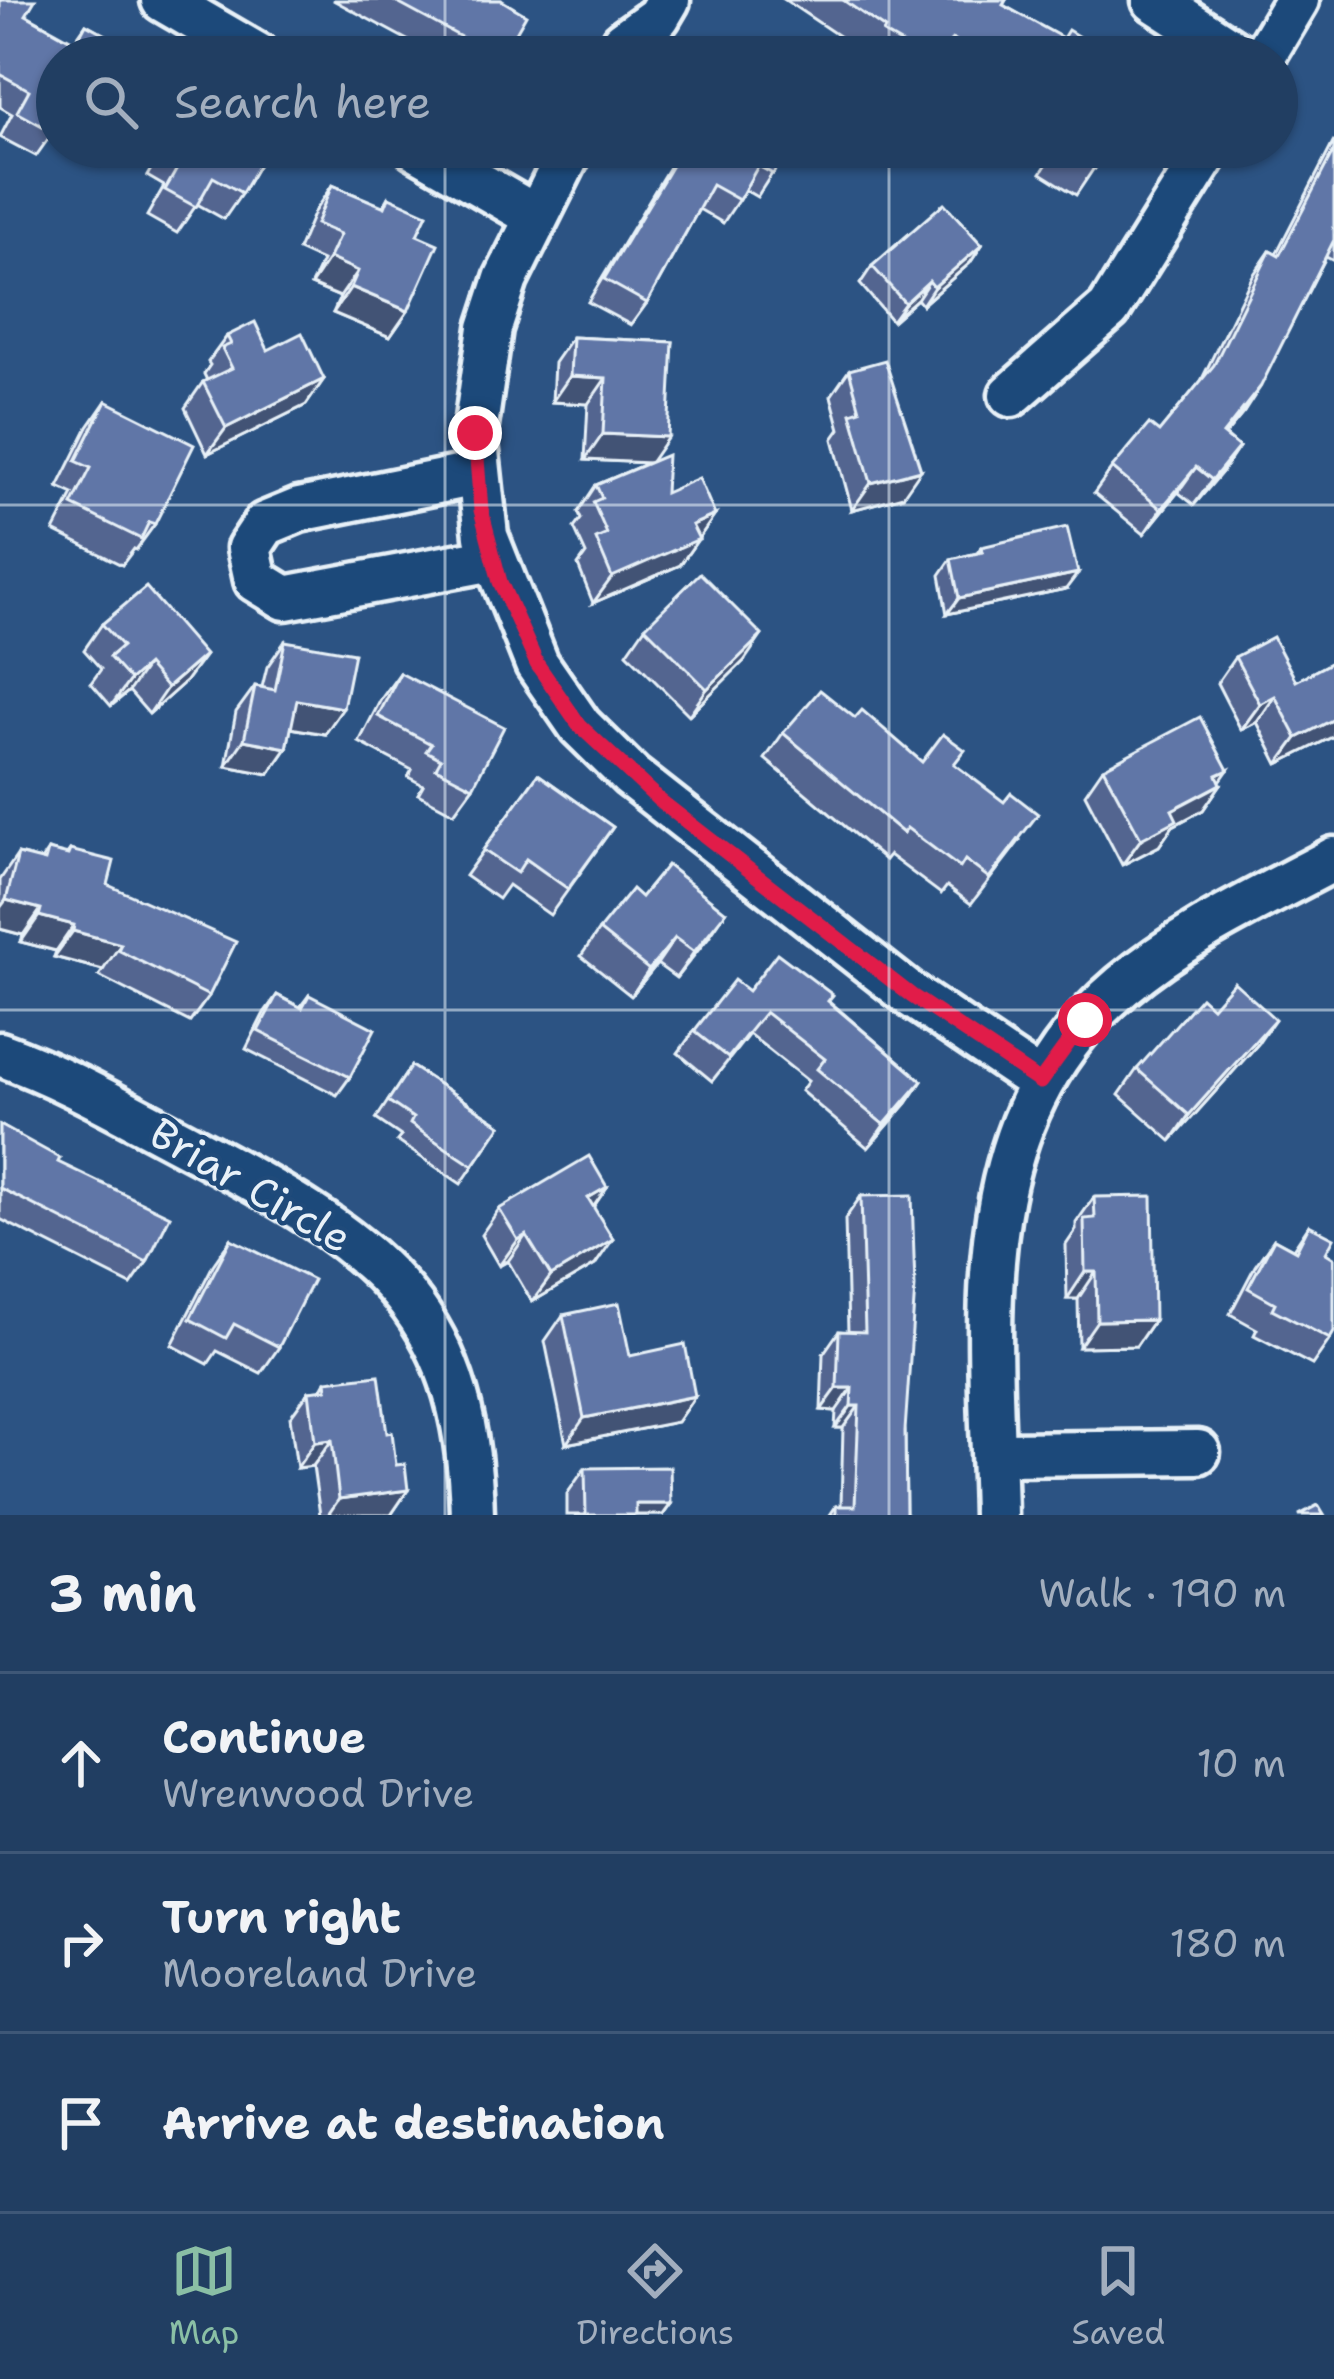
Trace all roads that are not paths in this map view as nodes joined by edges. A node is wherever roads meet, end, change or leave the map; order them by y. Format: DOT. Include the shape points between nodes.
graph roads {
  1 [pos="163,0"];
  2 [pos="626,0"];
  3 [pos="668,0"];
  4 [pos="1154,0"];
  5 [pos="1297,0"];
  6 [pos="225,36"];
  7 [pos="622,36"];
  8 [pos="636,36"];
  9 [pos="1210,36"];
  10 [pos="1275,36"];
  11 [pos="452,168"];
  12 [pos="561,168"];
  13 [pos="1197,168"];
  14 [pos="535,216"];
  15 [pos="1011,394"];
  16 [pos="477,473"];
  17 [pos="494,559"];
  18 [pos="1334,859"];
  19 [pos="0,1054"];
  20 [pos="1040,1082"];
  21 [pos="1198,1452"];
  22 [pos="994,1454"];
  23 [pos="472,1515"];
  24 [pos="995,1515"];
  1 -- 6 [label="street"];
  2 -- 7 [label="street"];
  3 -- 8 [label="street"];
  4 -- 9 [label="street"];
  5 -- 10 [label="street"];
  11 -- 14 [label="street"];
  12 -- 14 [label="street"];
  13 -- 15 [label="street" via="1109,309"];
  14 -- 16 [label="street" via="490,328 479,380"];
  16 -- 17 [label="street"];
  16 -- 17 [label="street" via="299,510 265,524 249,548 256,580 286,598"];
  17 -- 20 [label="street" via="537,664 604,752 912,996"];
  18 -- 20 [label="street" via="1123,985 1085,1020"];
  19 -- 23 [label="street, Briar Circle" via="269,1188 384,1268 435,1339 451,1381 471,1466"];
  20 -- 22 [label="street" via="998,1198"];
  21 -- 22 [label="street"];
  22 -- 24 [label="street"];
}
